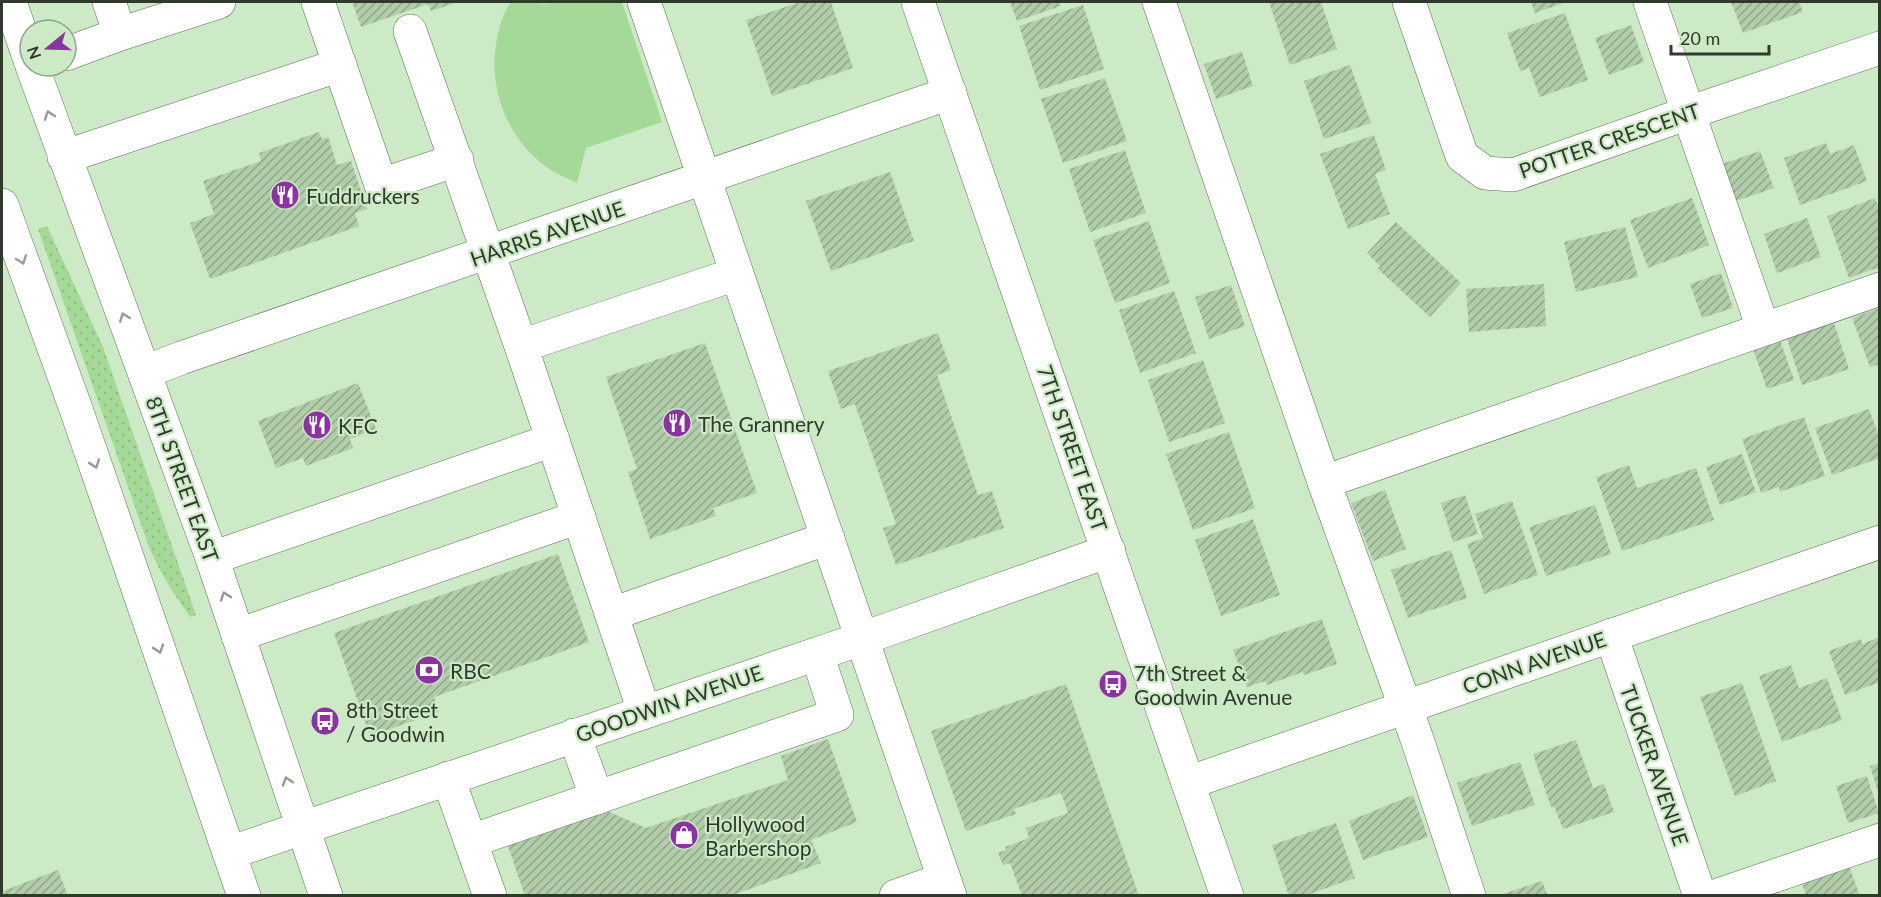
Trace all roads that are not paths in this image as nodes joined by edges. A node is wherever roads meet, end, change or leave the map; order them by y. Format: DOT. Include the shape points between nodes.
graph roads {
  1 [pos="10,2"];
  2 [pos="109,2"];
  3 [pos="219,2"];
  4 [pos="300,2"];
  5 [pos="318,2"];
  6 [pos="644,2"];
  7 [pos="918,2"];
  8 [pos="1159,2"];
  9 [pos="1409,2"];
  10 [pos="1650,2"];
  11 [pos="18,25"];
  12 [pos="410,31"];
  13 [pos="120,34"];
  14 [pos="1880,48"];
  15 [pos="78,50"];
  16 [pos="340,65"];
  17 [pos="36,78"];
  18 [pos="950,93"];
  19 [pos="1688,113"];
  20 [pos="64,157"];
  21 [pos="457,160"];
  22 [pos="704,178"];
  23 [pos="2,205"];
  24 [pos="489,254"];
  25 [pos="736,274"];
  26 [pos="1880,289"];
  27 [pos="1763,328"];
  28 [pos="521,346"];
  29 [pos="145,372"];
  30 [pos="553,441"];
  31 [pos="1324,482"];
  32 [pos="579,517"];
  33 [pos="828,538"];
  34 [pos="1880,542"];
  35 [pos="1109,551"];
  36 [pos="212,558"];
  37 [pos="612,614"];
  38 [pos="238,635"];
  39 [pos="1611,635"];
  40 [pos="861,639"];
  41 [pos="817,654"];
  42 [pos="882,698"];
  43 [pos="1405,707"];
  44 [pos="644,711"];
  45 [pos="837,715"];
  46 [pos="574,735"];
  47 [pos="448,778"];
  48 [pos="1188,783"];
  49 [pos="597,798"];
  50 [pos="302,828"];
  51 [pos="1880,840"];
  52 [pos="471,841"];
  53 [pos="229,853"];
  54 [pos="947,887"];
  55 [pos="244,896"];
  56 [pos="326,896"];
  57 [pos="490,896"];
  58 [pos="896,896"];
  59 [pos="1227,896"];
  60 [pos="1469,896"];
  61 [pos="1700,896"];
  62 [pos="1715,896"];
  1 -- 11 [label="street"];
  2 -- 13 [label="street"];
  3 -- 13 [label="street"];
  4 -- 5 [label="street" via="302,7"];
  5 -- 16 [label="street"];
  6 -- 22 [label="street"];
  7 -- 18 [label="street, 7TH STREET EAST"];
  8 -- 31 [label="street"];
  9 -- 19 [label="street, POTTER CRESCENT" via="1462,156 1485,173 1513,175"];
  10 -- 19 [label="street"];
  12 -- 21 [label="street"];
  13 -- 15 [label="street"];
  14 -- 19 [label="street, POTTER CRESCENT"];
  16 -- 20 [label="street"];
  16 -- 21 [label="street" via="381,185"];
  20 -- 17 [label="street, 8TH STREET EAST, one-way"];
  18 -- 22 [label="street, HARRIS AVENUE"];
  18 -- 35 [label="street, 7TH STREET EAST"];
  19 -- 27 [label="street"];
  29 -- 20 [label="street, 8TH STREET EAST, one-way"];
  21 -- 24 [label="street"];
  22 -- 24 [label="street, HARRIS AVENUE"];
  22 -- 25 [label="street"];
  23 -- 53 [label="street, one-way"];
  24 -- 28 [label="street"];
  24 -- 29 [label="street, HARRIS AVENUE"];
  25 -- 28 [label="street"];
  25 -- 33 [label="street"];
  26 -- 27 [label="street"];
  27 -- 31 [label="street"];
  28 -- 30 [label="street"];
  29 -- 36 [label="street, 8TH STREET EAST"];
  30 -- 32 [label="street"];
  30 -- 36 [label="street"];
  31 -- 43 [label="street"];
  32 -- 37 [label="street"];
  32 -- 38 [label="street"];
  33 -- 37 [label="street"];
  33 -- 40 [label="street"];
  34 -- 39 [label="street, CONN AVENUE"];
  35 -- 40 [label="street, GOODWIN AVENUE"];
  35 -- 48 [label="street, 7TH STREET EAST"];
  38 -- 36 [label="street, 8TH STREET EAST, one-way"];
  37 -- 44 [label="street"];
  50 -- 38 [label="street, 8TH STREET EAST, one-way"];
  39 -- 43 [label="street, CONN AVENUE"];
  39 -- 61 [label="street, TUCKER AVENUE"];
  40 -- 41 [label="street, GOODWIN AVENUE"];
  40 -- 42 [label="street"];
  41 -- 44 [label="street, GOODWIN AVENUE"];
  41 -- 45 [label="street"];
  42 -- 45 [label="street"];
  42 -- 54 [label="street"];
  43 -- 48 [label="street, CONN AVENUE"];
  43 -- 60 [label="street"];
  44 -- 46 [label="street, GOODWIN AVENUE"];
  45 -- 49 [label="street"];
  46 -- 47 [label="street, GOODWIN AVENUE"];
  46 -- 49 [label="street"];
  47 -- 50 [label="street, GOODWIN AVENUE"];
  47 -- 52 [label="street"];
  48 -- 59 [label="street, 7TH STREET EAST"];
  49 -- 52 [label="street"];
  50 -- 53 [label="street, GOODWIN AVENUE"];
  50 -- 56 [label="street, 8TH STREET EAST"];
  51 -- 62 [label="street"];
  52 -- 57 [label="street"];
  53 -- 55 [label="street"];
  54 -- 58 [label="street"];
}
